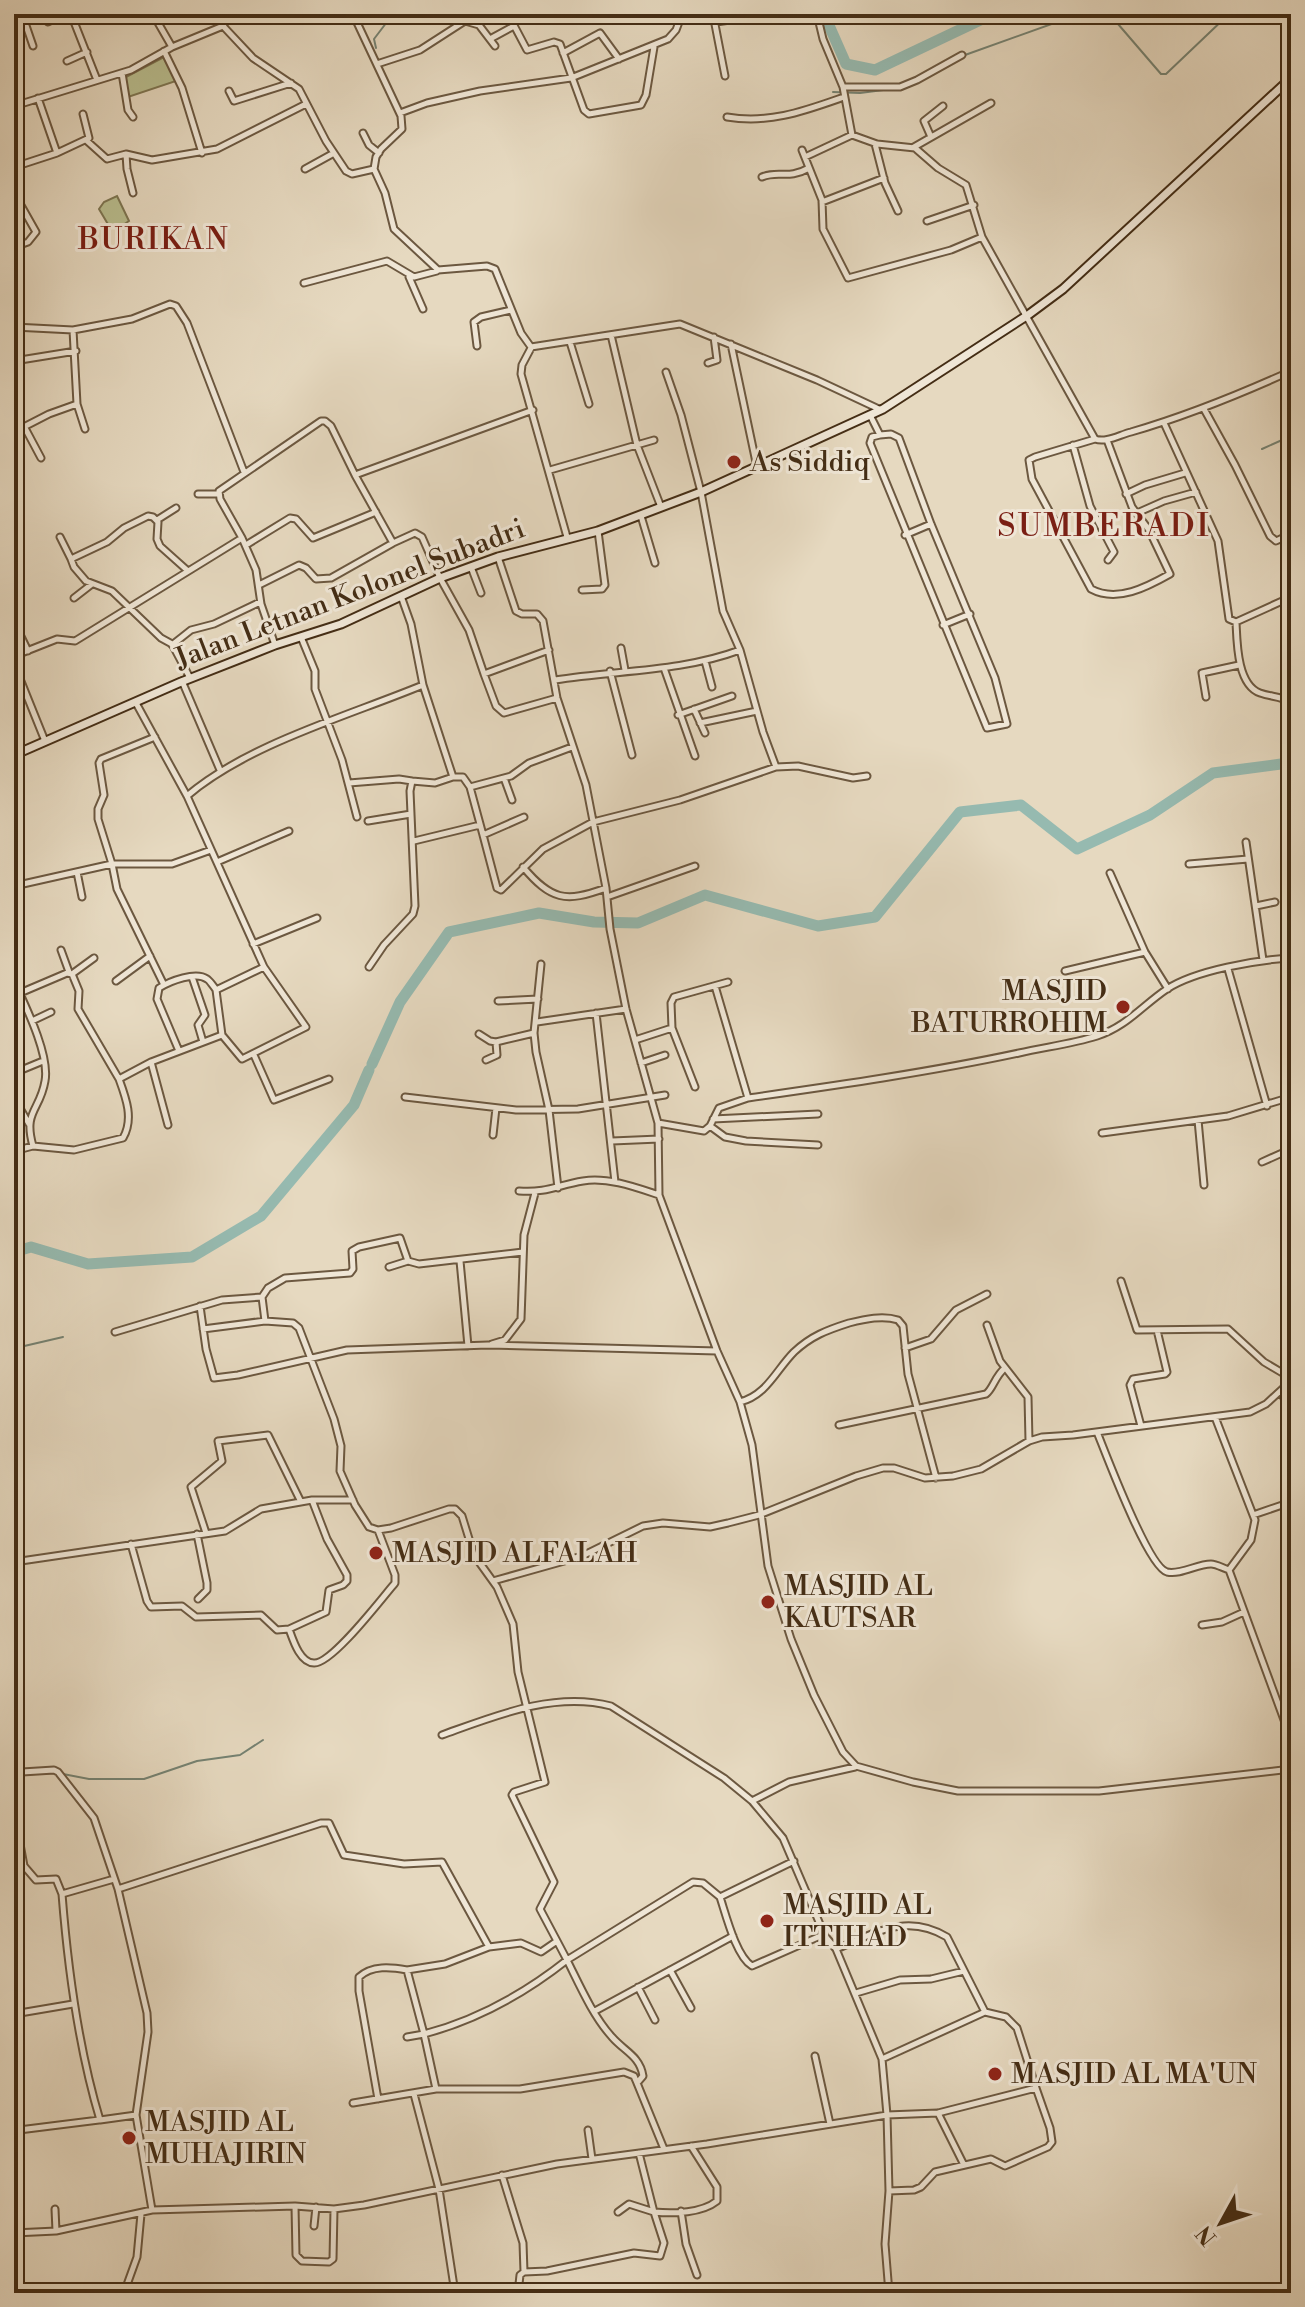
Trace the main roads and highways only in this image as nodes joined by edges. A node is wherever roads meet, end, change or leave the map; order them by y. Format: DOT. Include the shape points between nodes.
graph roads {
  1 [pos="1291,78"];
  2 [pos="14,755"];
  1 -- 2 [label="main road, Jalan Letnan Kolonel Subadri" via="1063,289 881,410 662,509 440,578 341,624 186,680"];
}
